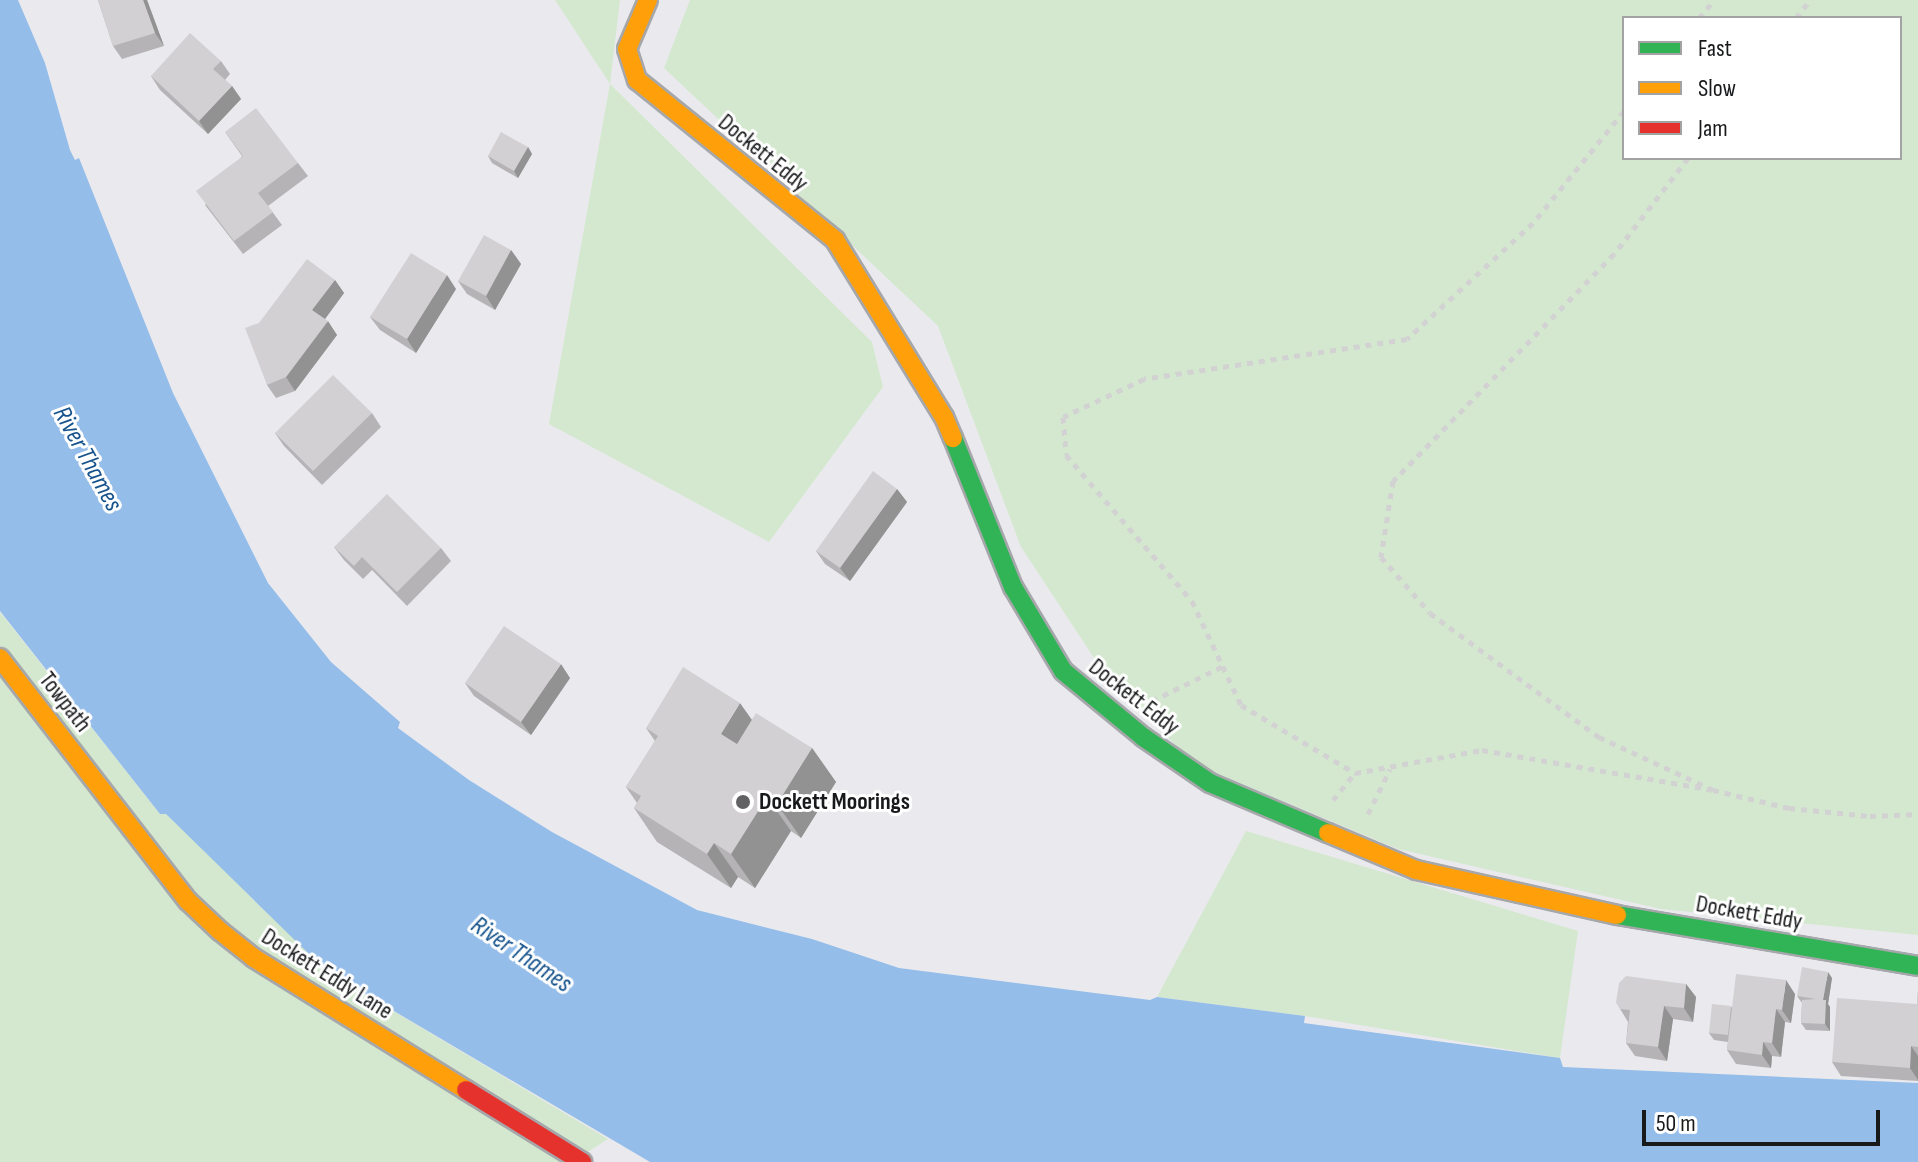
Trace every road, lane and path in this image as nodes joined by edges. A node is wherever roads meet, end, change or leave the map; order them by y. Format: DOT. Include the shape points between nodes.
graph roads {
  1 [pos="648,0"];
  2 [pos="1714,0"];
  3 [pos="1810,0"];
  4 [pos="1701,16"];
  5 [pos="1798,16"];
  6 [pos="1622,113"];
  7 [pos="1686,160"];
  8 [pos="0,658"];
  9 [pos="1223,666"];
  10 [pos="1118,717"];
  11 [pos="1391,769"];
  12 [pos="91,775"];
  13 [pos="1713,790"];
  14 [pos="1918,814"];
  15 [pos="1353,845"];
  16 [pos="1918,966"];
  17 [pos="582,1162"];
  1 -- 10 [label="street, Dockett Eddy" via="627,49 637,80 835,240 944,417 1013,587 1063,671"];
  2 -- 4 [label="path"];
  3 -- 5 [label="path"];
  6 -- 9 [label="path" via="1533,223 1407,339 1144,379 1063,417 1066,455 1192,601"];
  7 -- 13 [label="path" via="1614,254 1393,481 1381,557 1430,613 1599,737"];
  8 -- 12 [label="street, Towpath"];
  9 -- 10 [label="path"];
  9 -- 11 [label="path" via="1241,705 1355,773"];
  10 -- 15 [label="street, Dockett Eddy" via="1210,783"];
  11 -- 13 [label="path" via="1482,750"];
  11 -- 15 [label="path"];
  12 -- 17 [label="street, Dockett Eddy Lane" via="188,901 254,958"];
  13 -- 14 [label="path" via="1789,808 1870,816"];
  15 -- 16 [label="street, Dockett Eddy" via="1416,870 1572,908"];
}
